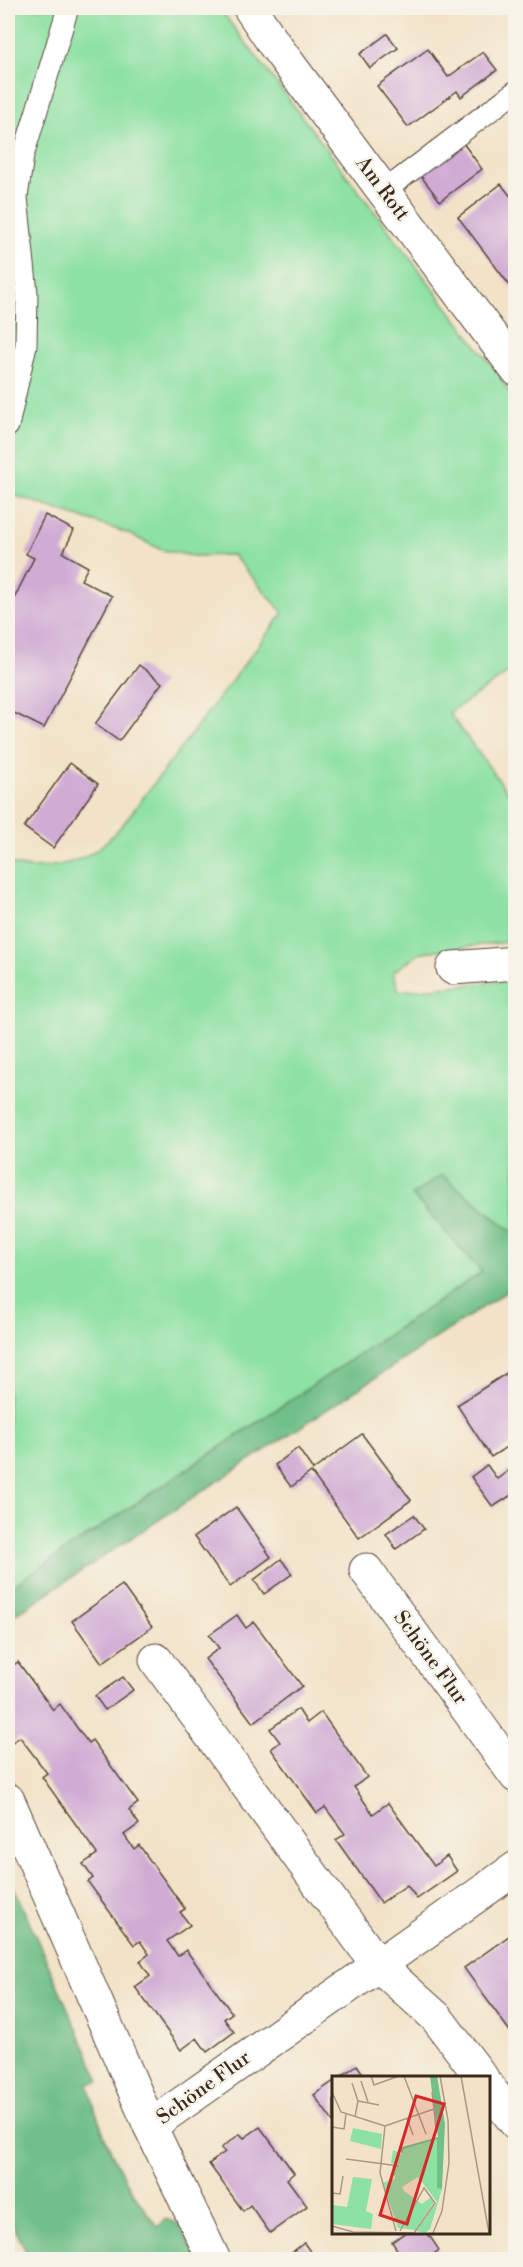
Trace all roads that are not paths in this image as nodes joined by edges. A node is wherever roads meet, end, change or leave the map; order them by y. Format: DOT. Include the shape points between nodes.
graph roads {
  1 [pos="68,8"];
  2 [pos="250,8"];
  3 [pos="516,91"];
  4 [pos="384,191"];
  5 [pos="516,369"];
  6 [pos="8,426"];
  7 [pos="516,963"];
  8 [pos="453,968"];
  9 [pos="366,1570"];
  10 [pos="156,1660"];
  11 [pos="516,1776"];
  12 [pos="8,1800"];
  13 [pos="516,1868"];
  14 [pos="377,1964"];
  15 [pos="481,2076"];
  16 [pos="490,2088"];
  17 [pos="516,2123"];
  18 [pos="150,2126"];
  19 [pos="214,2259"];
  1 -- 6 [label="lane" via="21,166 17,197 27,292 26,345"];
  2 -- 4 [label="street, Am Rott"];
  3 -- 4 [label="lane"];
  4 -- 5 [label="street, Am Rott"];
  7 -- 8 [label="street"];
  9 -- 11 [label="street, Schöne Flur"];
  10 -- 14 [label="street"];
  12 -- 18 [label="street"];
  13 -- 14 [label="street, Schöne Flur"];
  14 -- 15 [label="street" via="436,2016"];
  14 -- 18 [label="street, Schöne Flur"];
  16 -- 17 [label="street"];
  18 -- 19 [label="street, Schöne Flur"];
}
